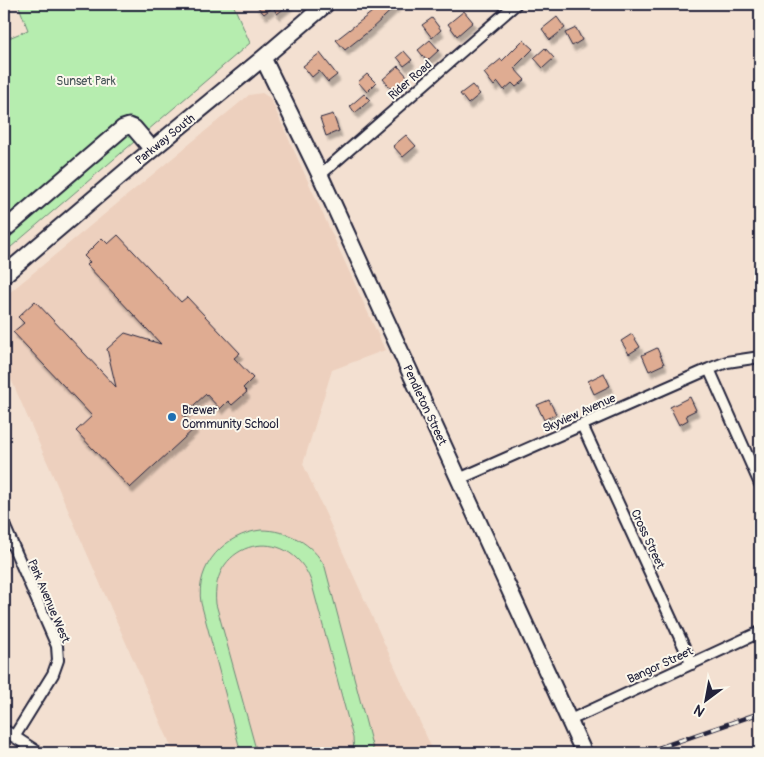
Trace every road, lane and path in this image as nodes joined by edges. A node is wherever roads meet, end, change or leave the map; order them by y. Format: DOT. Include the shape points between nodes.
graph roads {
  1 [pos="516,4"];
  2 [pos="322,5"];
  3 [pos="263,58"];
  4 [pos="152,149"];
  5 [pos="320,175"];
  6 [pos="4,230"];
  7 [pos="6,268"];
  8 [pos="760,357"];
  9 [pos="709,369"];
  10 [pos="582,425"];
  11 [pos="459,479"];
  12 [pos="760,484"];
  13 [pos="4,525"];
  14 [pos="760,632"];
  15 [pos="692,664"];
  16 [pos="570,720"];
  17 [pos="4,730"];
  18 [pos="14,737"];
  19 [pos="39,753"];
  20 [pos="584,753"];
  1 -- 5 [label="street, Rider Road"];
  2 -- 3 [label="street, Parkway South"];
  3 -- 4 [label="street, Parkway South"];
  3 -- 5 [label="street, Pendleton Street"];
  4 -- 6 [label="street" via="134,128 124,128"];
  4 -- 7 [label="street, Parkway South"];
  5 -- 11 [label="street, Pendleton Street"];
  8 -- 9 [label="street, Skyview Avenue" via="727,362"];
  9 -- 10 [label="street, Skyview Avenue"];
  9 -- 12 [label="street"];
  10 -- 11 [label="street, Skyview Avenue"];
  10 -- 15 [label="street, Cross Street"];
  11 -- 16 [label="street, Pendleton Street"];
  13 -- 18 [label="street, Park Avenue West" via="57,646 58,660 53,674"];
  14 -- 15 [label="street, Bangor Street"];
  15 -- 16 [label="street, Bangor Street"];
  16 -- 20 [label="street, Pendleton Street"];
  17 -- 18 [label="street"];
  18 -- 19 [label="street"];
}
